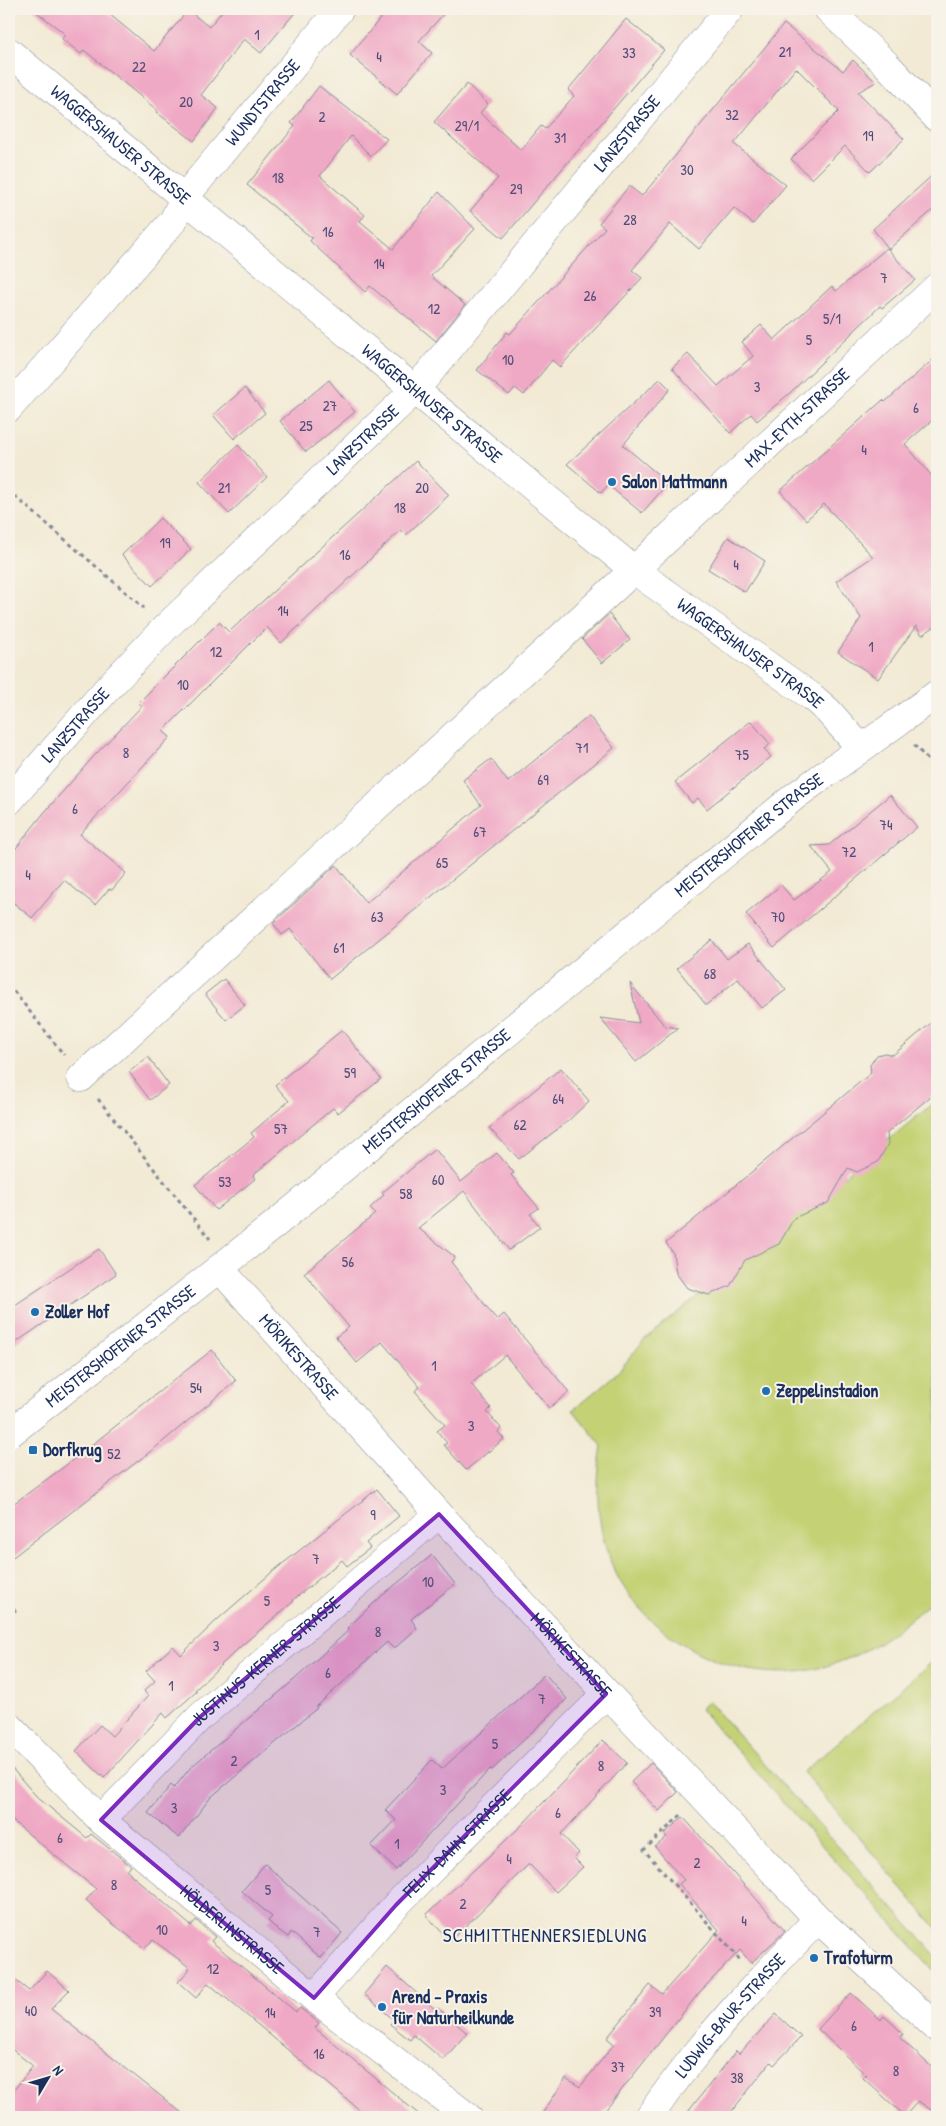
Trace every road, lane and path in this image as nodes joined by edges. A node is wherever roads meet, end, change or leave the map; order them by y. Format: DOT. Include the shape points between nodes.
graph roads {
  1 [pos="340,9"];
  2 [pos="730,9"];
  3 [pos="828,9"];
  4 [pos="9,52"];
  5 [pos="937,118"];
  6 [pos="184,198"];
  7 [pos="937,287"];
  8 [pos="414,390"];
  9 [pos="9,408"];
  10 [pos="9,491"];
  11 [pos="634,570"];
  12 [pos="166,627"];
  13 [pos="937,694"];
  14 [pos="911,741"];
  15 [pos="860,747"];
  16 [pos="937,770"];
  17 [pos="9,801"];
  18 [pos="9,985"];
  19 [pos="81,1078"];
  20 [pos="217,1257"];
  21 [pos="9,1434"];
  22 [pos="439,1514"];
  23 [pos="9,1601"];
  24 [pos="9,1616"];
  25 [pos="606,1694"];
  26 [pos="9,1726"];
  27 [pos="702,1796"];
  28 [pos="101,1820"];
  29 [pos="818,1919"];
  30 [pos="759,1981"];
  31 [pos="314,1998"];
  32 [pos="937,2028"];
  33 [pos="468,2117"];
  34 [pos="649,2117"];
  1 -- 6 [label="street, WUNDTSTRASSE"];
  2 -- 8 [label="street, LANZSTRASSE"];
  3 -- 5 [label="street"];
  4 -- 6 [label="street, WAGGERSHAUSER STRASSE"];
  6 -- 8 [label="street, WAGGERSHAUSER STRASSE"];
  6 -- 9 [label="street, WUNDTSTRASSE" via="172,221"];
  7 -- 11 [label="street, MAX-EYTH-STRASSE"];
  8 -- 11 [label="street, WAGGERSHAUSER STRASSE"];
  8 -- 12 [label="street, LANZSTRASSE"];
  10 -- 12 [label="path"];
  11 -- 15 [label="street, WAGGERSHAUSER STRASSE" via="812,697"];
  11 -- 19 [label="street, MAX-EYTH-STRASSE"];
  12 -- 17 [label="street, LANZSTRASSE"];
  13 -- 15 [label="street, MEISTERSHOFENER STRASSE"];
  14 -- 16 [label="path"];
  15 -- 20 [label="street, MEISTERSHOFENER STRASSE"];
  18 -- 19 [label="path"];
  19 -- 20 [label="path"];
  20 -- 21 [label="street, MEISTERSHOFENER STRASSE"];
  20 -- 22 [label="street, MÖRIKESTRASSE"];
  22 -- 25 [label="street, MÖRIKESTRASSE"];
  22 -- 28 [label="street, JUSTINUS-KERNER-STRASSE" via="200,1717"];
  23 -- 24 [label="path" via="15,1611"];
  25 -- 27 [label="street, MÖRIKESTRASSE"];
  25 -- 31 [label="street, FELIX-DAHN-STRASSE" via="396,1905"];
  26 -- 28 [label="street, HÖLDERLINSTRASSE"];
  27 -- 29 [label="street, MÖRIKESTRASSE"];
  27 -- 30 [label="path" via="644,1850"];
  28 -- 31 [label="street, HÖLDERLINSTRASSE"];
  29 -- 30 [label="street, LUDWIG-BAUR-STRASSE"];
  29 -- 32 [label="street, MÖRIKESTRASSE"];
  30 -- 34 [label="street, LUDWIG-BAUR-STRASSE" via="675,2079"];
  31 -- 33 [label="street, HÖLDERLINSTRASSE"];
}
